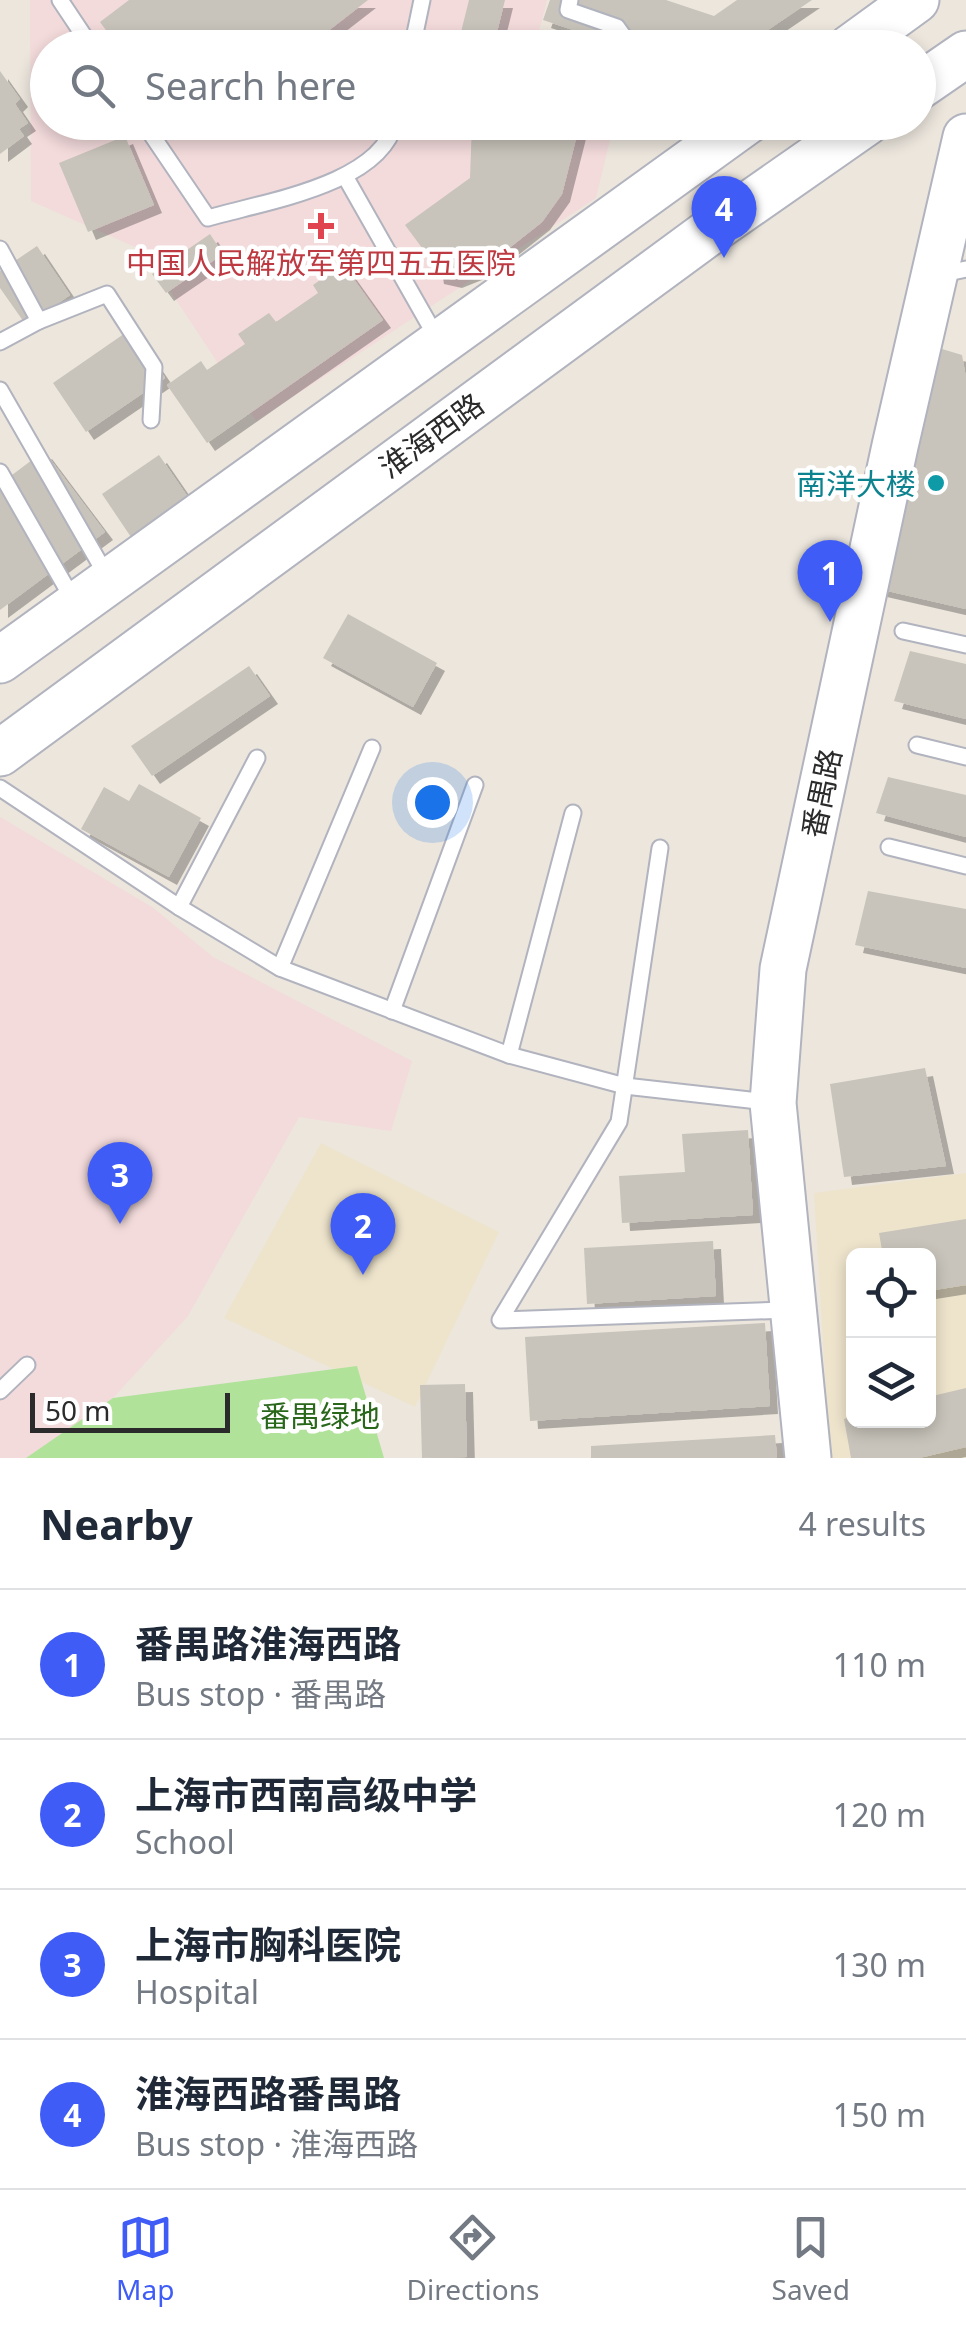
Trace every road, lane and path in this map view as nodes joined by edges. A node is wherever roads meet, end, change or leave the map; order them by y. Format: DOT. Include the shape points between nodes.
graph roads {
  1 [pos="60,0"];
  2 [pos="422,0"];
  3 [pos="570,0"];
  4 [pos="916,0"];
  5 [pos="80,30"];
  6 [pos="416,30"];
  7 [pos="619,30"];
  8 [pos="875,30"];
  9 [pos="966,54"];
  10 [pos="936,74"];
  11 [pos="966,137"];
  12 [pos="155,140"];
  13 [pos="391,140"];
  14 [pos="692,140"];
  15 [pos="841,140"];
  16 [pos="346,178"];
  17 [pos="0,249"];
  18 [pos="950,272"];
  19 [pos="39,321"];
  20 [pos="0,342"];
  21 [pos="440,343"];
  22 [pos="0,390"];
  23 [pos="151,420"];
  24 [pos="0,472"];
  25 [pos="93,593"];
  26 [pos="904,631"];
  27 [pos="966,645"];
  28 [pos="0,660"];
  29 [pos="917,744"];
  30 [pos="372,748"];
  31 [pos="0,753"];
  32 [pos="966,757"];
  33 [pos="257,758"];
  34 [pos="475,786"];
  35 [pos="0,788"];
  36 [pos="573,814"];
  37 [pos="889,847"];
  38 [pos="660,848"];
  39 [pos="966,866"];
  40 [pos="179,907"];
  41 [pos="280,968"];
  42 [pos="392,1011"];
  43 [pos="509,1055"];
  44 [pos="625,1086"];
  45 [pos="773,1103"];
  46 [pos="796,1309"];
  47 [pos="27,1365"];
  48 [pos="0,1391"];
  49 [pos="808,1458"];
  1 -- 5 [label="lane"];
  2 -- 6 [label="lane"];
  3 -- 7 [label="lane" via="568,10"];
  4 -- 8 [label="main road"];
  9 -- 10 [label="main road"];
  11 -- 18 [label="main road, 番禺路"];
  12 -- 16 [label="lane" via="208,218"];
  13 -- 16 [label="lane"];
  14 -- 21 [label="main road"];
  15 -- 31 [label="main road, 淮海西路"];
  16 -- 21 [label="lane"];
  17 -- 19 [label="lane"];
  18 -- 45 [label="main road, 番禺路" via="783,969"];
  19 -- 20 [label="lane"];
  19 -- 23 [label="lane" via="106,294 154,367"];
  21 -- 25 [label="main road"];
  22 -- 25 [label="lane"];
  24 -- 25 [label="lane"];
  25 -- 28 [label="main road"];
  26 -- 27 [label="lane"];
  29 -- 32 [label="lane"];
  30 -- 41 [label="lane"];
  33 -- 40 [label="lane"];
  34 -- 42 [label="lane"];
  35 -- 40 [label="lane"];
  36 -- 43 [label="lane"];
  37 -- 39 [label="lane"];
  38 -- 44 [label="lane"];
  40 -- 41 [label="lane"];
  41 -- 42 [label="lane"];
  42 -- 43 [label="lane"];
  43 -- 44 [label="lane"];
  44 -- 45 [label="lane"];
  44 -- 46 [label="lane" via="618,1122 500,1320"];
  45 -- 46 [label="main road, 番禺路"];
  46 -- 49 [label="main road, 番禺路"];
  47 -- 48 [label="lane"];
}
